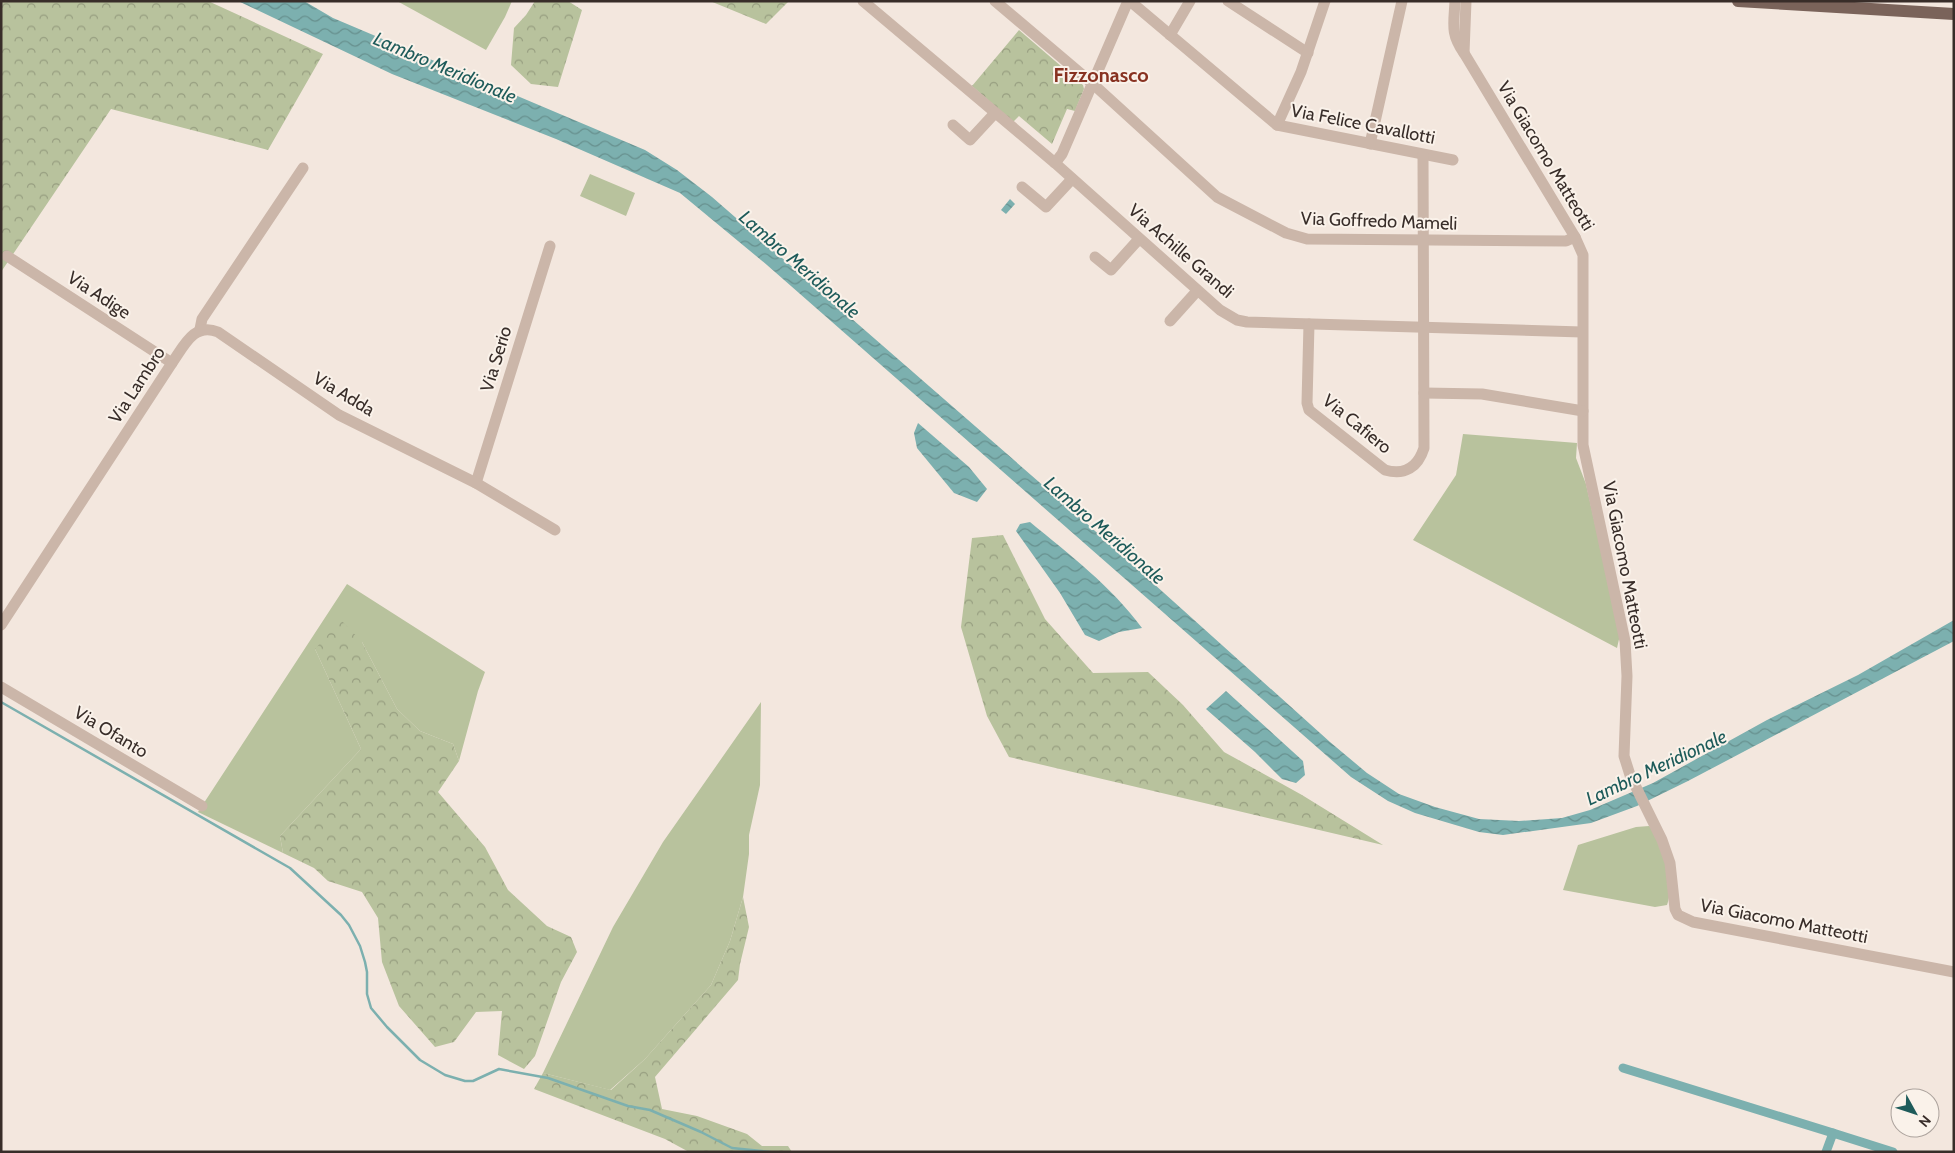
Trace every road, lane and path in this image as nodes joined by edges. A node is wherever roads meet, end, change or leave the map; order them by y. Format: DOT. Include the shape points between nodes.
graph roads {
  1 [pos="863,1"];
  2 [pos="995,1"];
  3 [pos="1129,1"];
  4 [pos="1190,1"];
  5 [pos="1228,1"];
  6 [pos="1325,1"];
  7 [pos="1402,1"];
  8 [pos="1455,1"];
  9 [pos="1466,1"];
  10 [pos="1738,1"];
  11 [pos="1954,14"];
  12 [pos="1170,35"];
  13 [pos="1464,53"];
  14 [pos="1308,54"];
  15 [pos="1093,84"];
  16 [pos="995,113"];
  17 [pos="953,125"];
  18 [pos="1277,125"];
  19 [pos="1370,144"];
  20 [pos="1423,155"];
  21 [pos="1453,160"];
  22 [pos="1054,163"];
  23 [pos="303,168"];
  24 [pos="1072,179"];
  25 [pos="1022,187"];
  26 [pos="1575,237"];
  27 [pos="1139,239"];
  28 [pos="1423,241"];
  29 [pos="550,246"];
  30 [pos="7,256"];
  31 [pos="1095,257"];
  32 [pos="1197,291"];
  33 [pos="1170,321"];
  34 [pos="1310,324"];
  35 [pos="1424,328"];
  36 [pos="200,329"];
  37 [pos="1582,332"];
  38 [pos="172,363"];
  39 [pos="1424,393"];
  40 [pos="1583,411"];
  41 [pos="476,483"];
  42 [pos="555,530"];
  43 [pos="1,625"];
  44 [pos="1,687"];
  45 [pos="202,806"];
  46 [pos="1954,972"];
  1 -- 16 [label="street, Via Achille Grandi"];
  2 -- 15 [label="street, Via Goffredo Mameli"];
  3 -- 12 [label="street, Via Felice Cavallotti"];
  3 -- 15 [label="street"];
  4 -- 12 [label="street"];
  5 -- 14 [label="street"];
  6 -- 14 [label="street"];
  7 -- 19 [label="street"];
  8 -- 13 [label="street, Via Giacomo Matteotti" via="1455,41"];
  9 -- 13 [label="street"];
  10 -- 11 [label="main road"];
  12 -- 18 [label="street, Via Felice Cavallotti"];
  13 -- 26 [label="street, Via Giacomo Matteotti"];
  14 -- 18 [label="street"];
  15 -- 22 [label="street" via="1062,154"];
  15 -- 28 [label="street, Via Goffredo Mameli" via="1218,197 1286,233 1307,239"];
  16 -- 17 [label="street" via="970,140"];
  16 -- 22 [label="street, Via Achille Grandi"];
  18 -- 19 [label="street, Via Felice Cavallotti"];
  19 -- 20 [label="street, Via Felice Cavallotti"];
  20 -- 21 [label="street, Via Felice Cavallotti"];
  20 -- 28 [label="street, Via Cafiero"];
  22 -- 24 [label="street, Via Achille Grandi"];
  23 -- 36 [label="street, Via Lambro" via="202,319"];
  24 -- 25 [label="street" via="1046,207"];
  24 -- 27 [label="street, Via Achille Grandi"];
  26 -- 28 [label="street, Via Goffredo Mameli" via="1566,241"];
  26 -- 37 [label="street, Via Giacomo Matteotti" via="1584,265"];
  27 -- 31 [label="street" via="1111,270"];
  27 -- 32 [label="street, Via Achille Grandi"];
  28 -- 35 [label="street, Via Cafiero"];
  29 -- 41 [label="street, Via Serio"];
  30 -- 38 [label="street, Via Adige"];
  32 -- 33 [label="street"];
  32 -- 34 [label="street, Via Achille Grandi" via="1237,320"];
  34 -- 35 [label="street, Via Achille Grandi"];
  34 -- 39 [label="street, Via Cafiero" via="1309,410 1385,470 1400,473 1417,464 1424,448"];
  35 -- 37 [label="street, Via Achille Grandi"];
  35 -- 39 [label="street, Via Cafiero"];
  36 -- 38 [label="street, Via Lambro" via="190,337"];
  36 -- 41 [label="street, Via Adda" via="223,335 340,415"];
  37 -- 40 [label="street, Via Giacomo Matteotti"];
  38 -- 43 [label="street, Via Lambro"];
  39 -- 40 [label="street" via="1482,394"];
  40 -- 46 [label="street, Via Giacomo Matteotti" via="1586,463 1625,641 1624,756 1670,863 1675,909 1684,919"];
  41 -- 42 [label="street, Via Adda"];
  44 -- 45 [label="street, Via Ofanto"];
}
